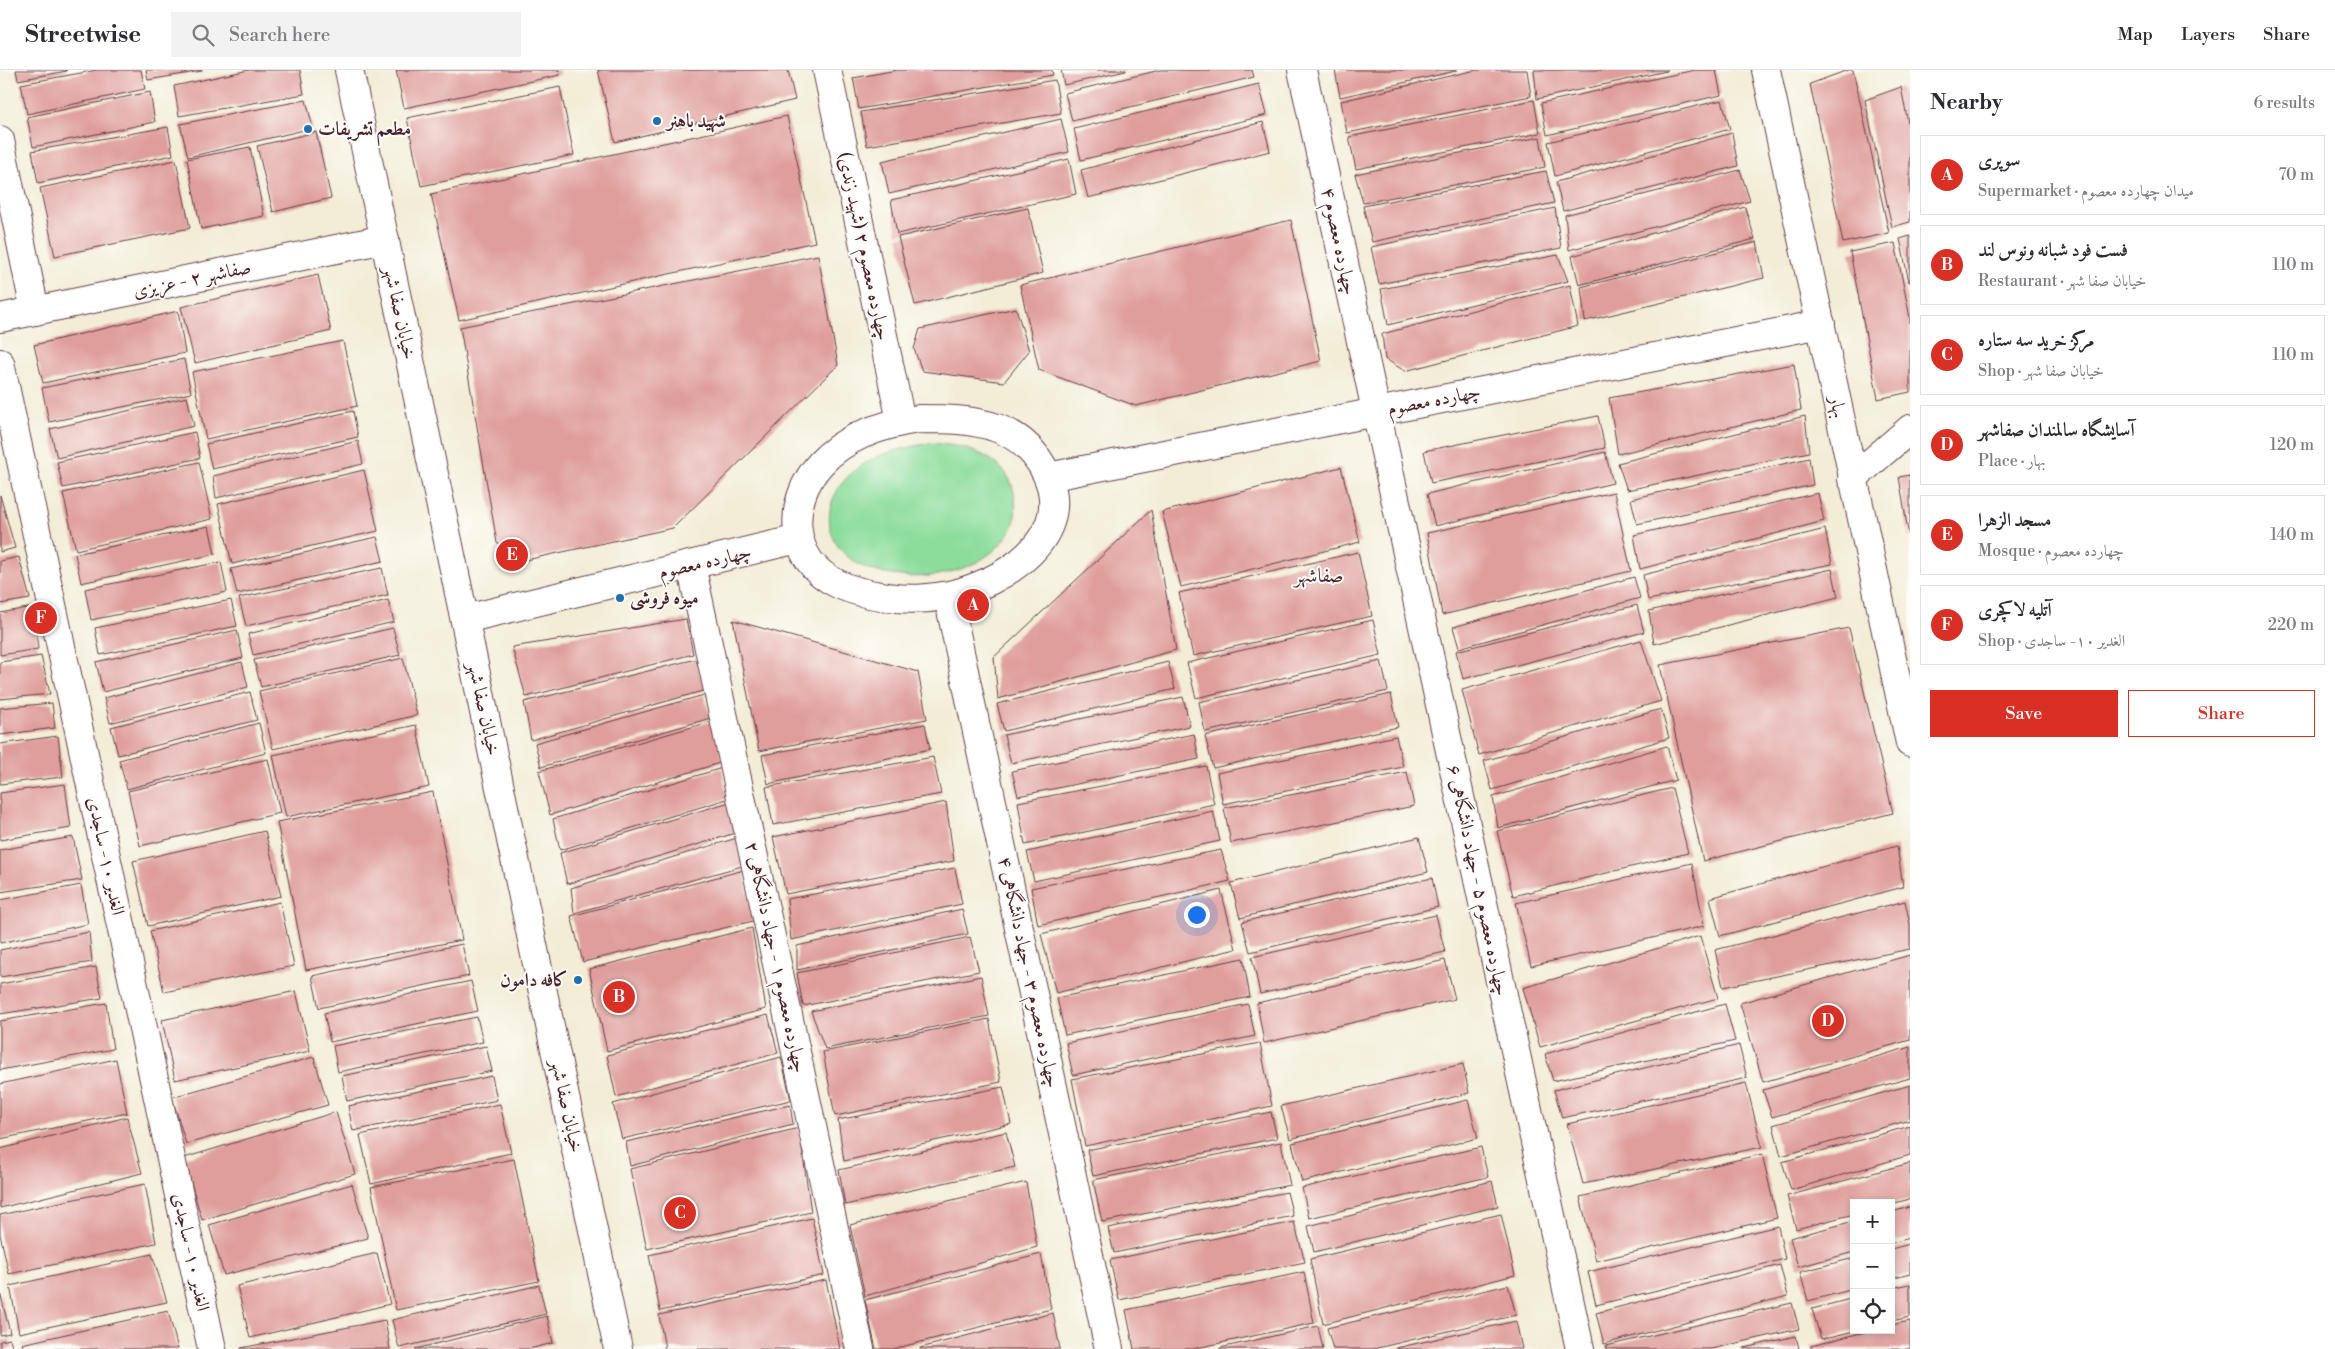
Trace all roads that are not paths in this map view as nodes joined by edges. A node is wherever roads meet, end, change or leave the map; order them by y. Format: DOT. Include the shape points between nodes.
graph roads {
  1 [pos="349,70"];
  2 [pos="827,70"];
  3 [pos="1302,70"];
  4 [pos="1766,70"];
  5 [pos="0,140"];
  6 [pos="385,239"];
  7 [pos="35,311"];
  8 [pos="0,318"];
  9 [pos="1821,324"];
  10 [pos="0,363"];
  11 [pos="1376,412"];
  12 [pos="901,421"];
  13 [pos="1910,429"];
  14 [pos="1048,477"];
  15 [pos="1852,480"];
  16 [pos="798,539"];
  17 [pos="691,565"];
  18 [pos="948,596"];
  19 [pos="465,619"];
  20 [pos="1910,743"];
  21 [pos="212,1349"];
  22 [pos="618,1349"];
  23 [pos="860,1349"];
  24 [pos="1109,1349"];
  25 [pos="1580,1349"];
  1 -- 6 [label="street, خیابان صفا شهر"];
  2 -- 12 [label="street, چهارده معصوم ۲ (شهید زندی)"];
  3 -- 11 [label="street, چهارده معصوم ۴"];
  4 -- 9 [label="street, بهار"];
  5 -- 7 [label="street"];
  6 -- 7 [label="street, صفاشهر ۲ - عزیزی"];
  6 -- 19 [label="street, خیابان صفا شهر"];
  7 -- 8 [label="street, صفاشهر ۲ - عزیزی"];
  9 -- 11 [label="street, چهارده معصوم"];
  9 -- 15 [label="street, بهار"];
  10 -- 21 [label="street, الغدیر ۱۰- ساجدی"];
  11 -- 14 [label="street, چهارده معصوم"];
  11 -- 25 [label="street, چهارده معصوم ۵ - جهاد دانشگاهی ۶"];
  12 -- 14 [label="street" via="958,419 997,428 1015,436 1030,449"];
  12 -- 16 [label="street" via="864,433 822,462 802,491 798,506"];
  13 -- 15 [label="street"];
  14 -- 18 [label="street" via="1052,493 1050,523 1030,555 1000,577"];
  15 -- 20 [label="street, بهار"];
  16 -- 17 [label="street, چهارده معصوم"];
  16 -- 18 [label="street" via="820,572 836,583 890,598"];
  17 -- 19 [label="street, چهارده معصوم"];
  17 -- 23 [label="street, چهارده معصوم ۱ - جهاد دانشگاهی ۲"];
  18 -- 24 [label="street, چهارده معصوم ۳ - جهاد دانشگاهی ۴"];
  19 -- 22 [label="street, خیابان صفا شهر"];
}
